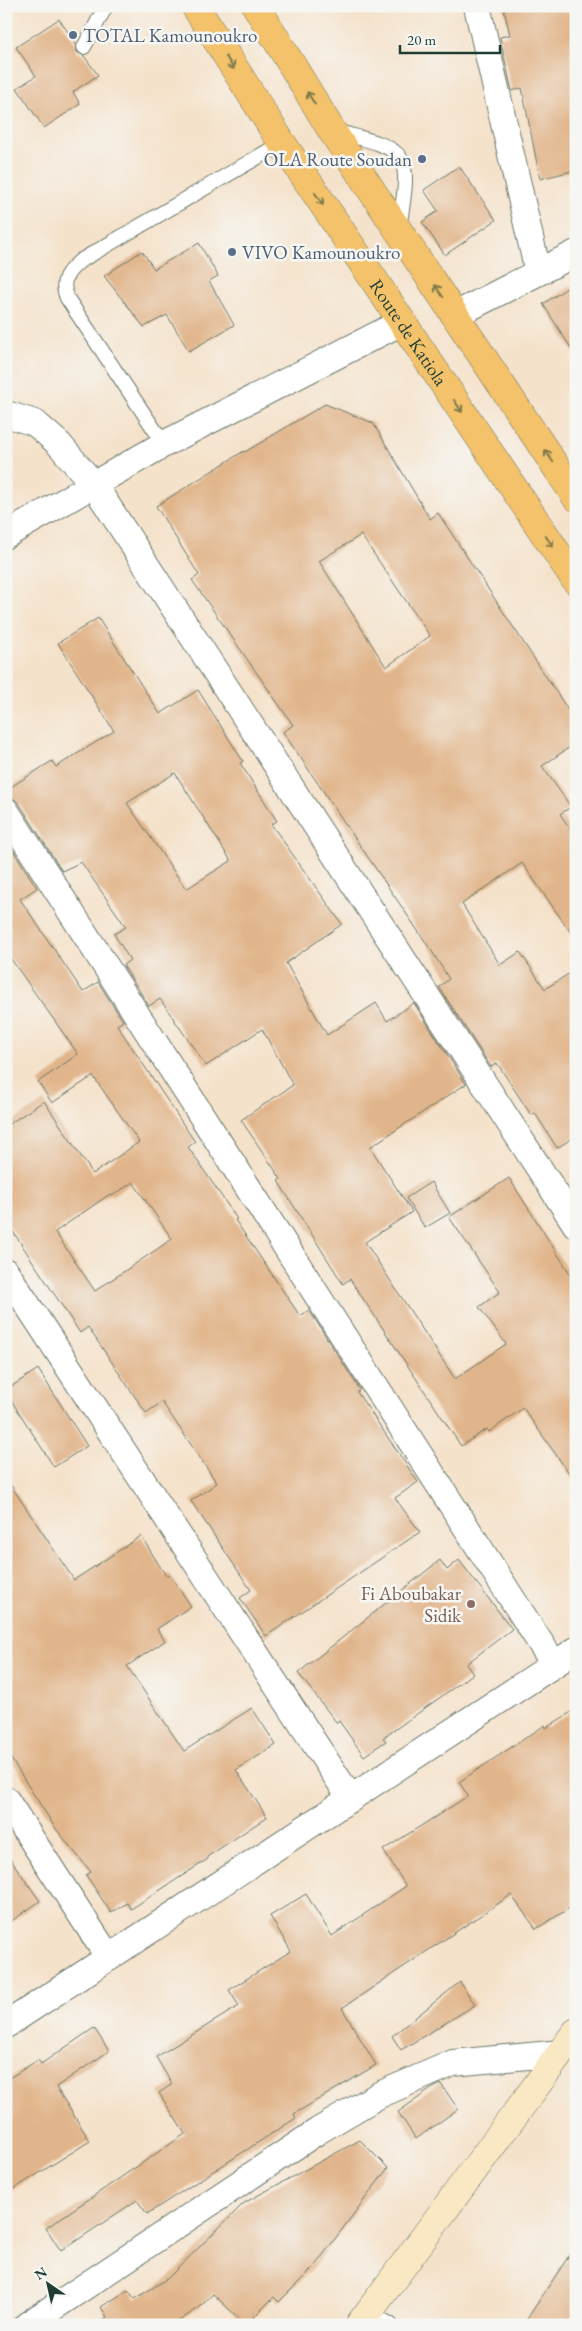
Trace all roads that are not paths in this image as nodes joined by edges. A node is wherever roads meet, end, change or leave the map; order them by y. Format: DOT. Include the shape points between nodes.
graph roads {
  1 [pos="106,6"];
  2 [pos="195,6"];
  3 [pos="256,6"];
  4 [pos="477,6"];
  5 [pos="84,47"];
  6 [pos="332,130"];
  7 [pos="282,144"];
  8 [pos="399,231"];
  9 [pos="576,253"];
  10 [pos="538,272"];
  11 [pos="455,315"];
  12 [pos="402,322"];
  13 [pos="6,414"];
  14 [pos="164,444"];
  15 [pos="94,485"];
  16 [pos="576,497"];
  17 [pos="6,536"];
  18 [pos="576,581"];
  19 [pos="6,811"];
  20 [pos="576,1225"];
  21 [pos="6,1272"];
  22 [pos="576,1650"];
  23 [pos="554,1664"];
  24 [pos="351,1799"];
  25 [pos="6,1800"];
  26 [pos="109,1958"];
  27 [pos="6,2025"];
  28 [pos="568,2043"];
  29 [pos="373,2320"];
  30 [pos="27,2325"];
  1 -- 5 [label="lane"];
  2 -- 7 [label="highway, Route de Katiola, one-way"];
  6 -- 3 [label="highway, one-way"];
  4 -- 10 [label="street"];
  6 -- 8 [label="highway"];
  6 -- 8 [label="lane" via="382,143 402,158 406,183"];
  7 -- 12 [label="highway, Route de Katiola, one-way"];
  7 -- 14 [label="lane" via="80,261 69,270 64,281 67,298"];
  11 -- 8 [label="highway, one-way"];
  9 -- 10 [label="street"];
  10 -- 11 [label="street"];
  16 -- 11 [label="highway, one-way"];
  12 -- 14 [label="street"];
  12 -- 18 [label="highway, Route de Katiola, one-way"];
  13 -- 15 [label="street" via="35,423 59,444"];
  14 -- 15 [label="street"];
  15 -- 17 [label="street"];
  15 -- 20 [label="street"];
  19 -- 23 [label="street"];
  21 -- 24 [label="street"];
  22 -- 23 [label="street"];
  23 -- 24 [label="street"];
  24 -- 26 [label="street"];
  25 -- 26 [label="street"];
  26 -- 27 [label="street"];
  28 -- 29 [label="street"];
  28 -- 30 [label="street" via="453,2063 379,2095 318,2131"];
}
